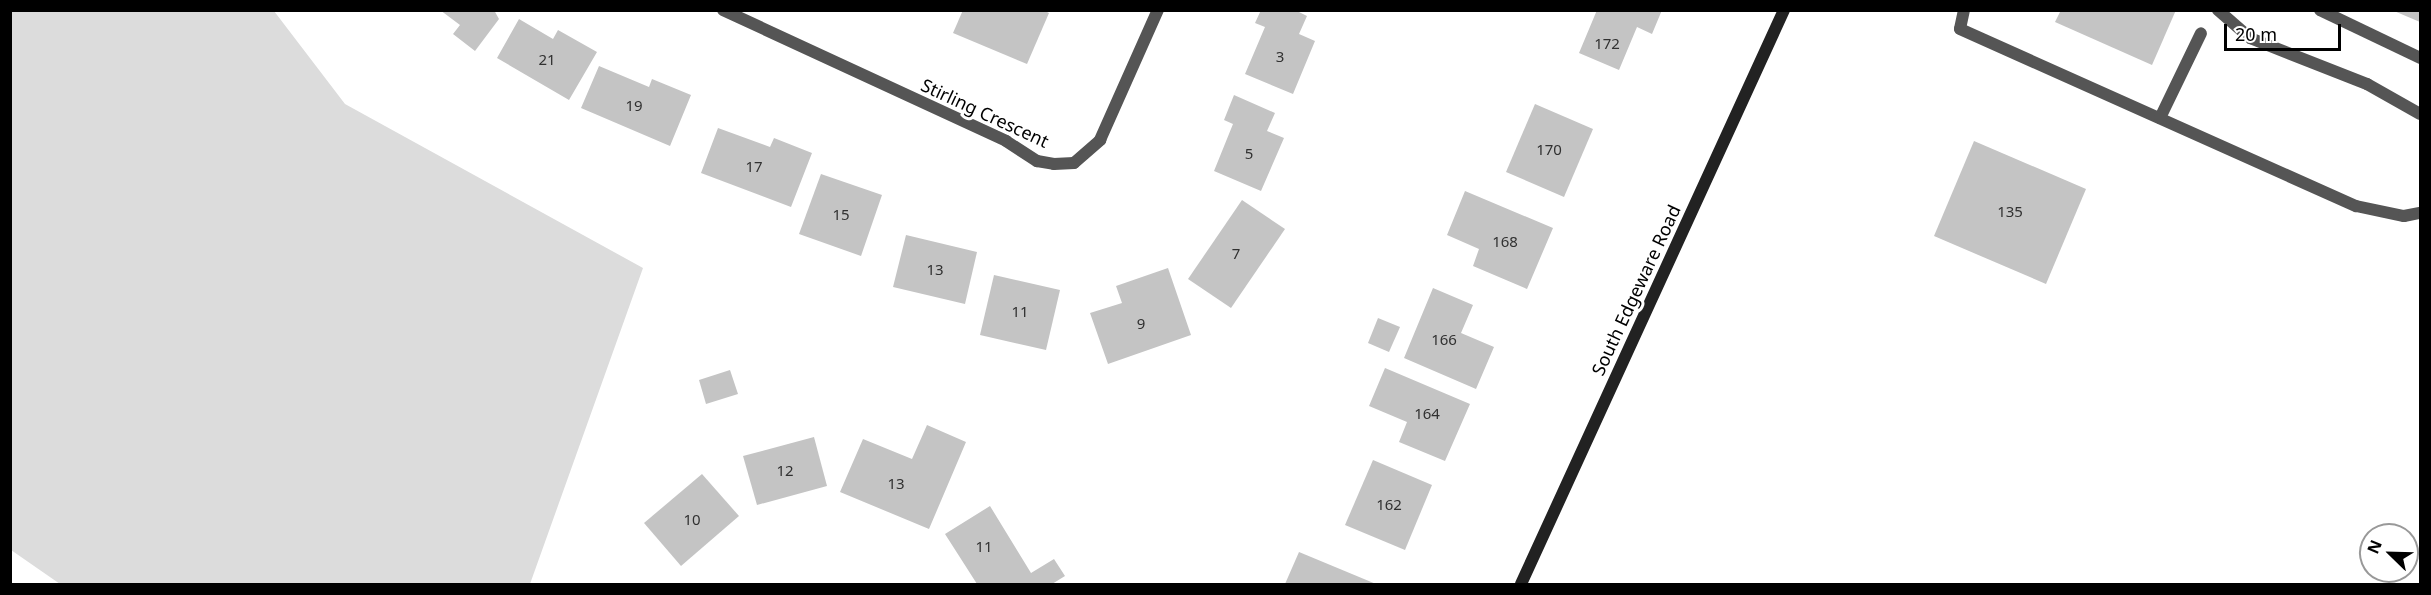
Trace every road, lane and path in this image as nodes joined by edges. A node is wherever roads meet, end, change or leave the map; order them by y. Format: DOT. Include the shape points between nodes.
graph roads {
  1 [pos="723,10"];
  2 [pos="1158,10"];
  3 [pos="1784,10"];
  4 [pos="1964,10"];
  5 [pos="2218,10"];
  6 [pos="2324,12"];
  7 [pos="2201,33"];
  8 [pos="2421,58"];
  9 [pos="2421,114"];
  10 [pos="2160,118"];
  11 [pos="2421,213"];
  12 [pos="1521,585"];
  1 -- 2 [label="street, Stirling Crescent" via="1006,141 1037,161 1054,164 1074,163 1100,140"];
  3 -- 12 [label="main road, South Edgeware Road"];
  4 -- 10 [label="street" via="1960,29"];
  5 -- 9 [label="street" via="2250,38 2367,84"];
  6 -- 8 [label="street"];
  7 -- 10 [label="street"];
  10 -- 11 [label="street" via="2356,206 2404,216"];
}
